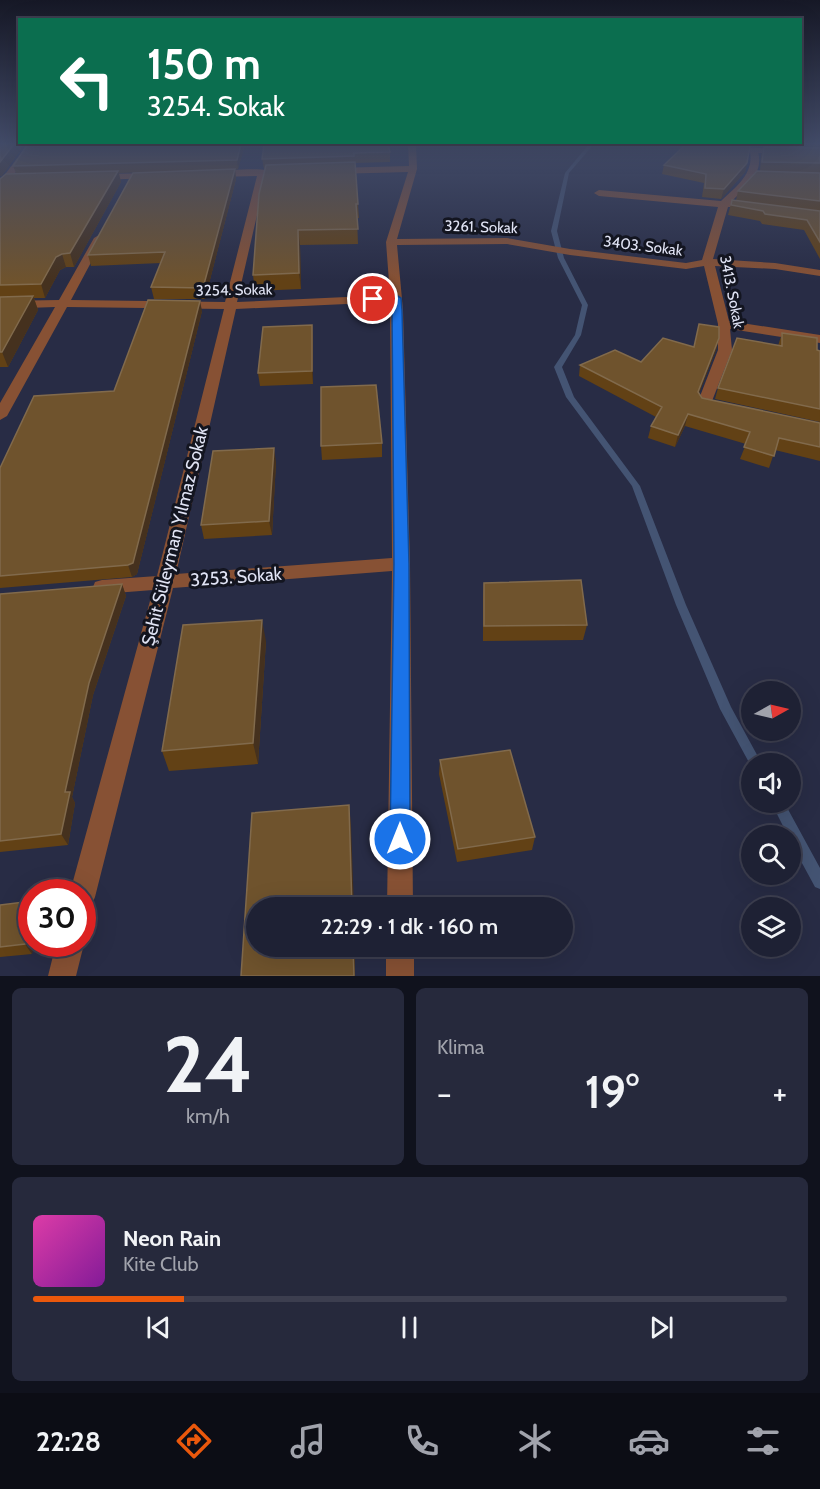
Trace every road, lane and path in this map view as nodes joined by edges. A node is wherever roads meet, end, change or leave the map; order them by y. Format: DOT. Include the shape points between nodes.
graph roads {
  1 [pos="258,190"];
  2 [pos="407,190"];
  3 [pos="740,190"];
  4 [pos="599,193"];
  5 [pos="724,204"];
  6 [pos="745,207"];
  7 [pos="106,225"];
  8 [pos="391,242"];
  9 [pos="570,252"];
  10 [pos="708,262"];
  11 [pos="820,273"];
  12 [pos="396,298"];
  13 [pos="63,303"];
  14 [pos="0,305"];
  15 [pos="231,306"];
  16 [pos="724,324"];
  17 [pos="820,339"];
  18 [pos="727,409"];
  19 [pos="0,416"];
  20 [pos="401,564"];
  21 [pos="165,582"];
  22 [pos="89,588"];
  23 [pos="87,879"];
  24 [pos="400,897"];
  25 [pos="67,957"];
  26 [pos="400,957"];
  27 [pos="62,976"];
  28 [pos="400,976"];
  1 -- 15 [label="street, Şehit Süleyman Yılmaz Sokak"];
  2 -- 8 [label="street"];
  3 -- 5 [label="street, 3413. Sokak"];
  4 -- 5 [label="street"];
  5 -- 6 [label="street"];
  5 -- 10 [label="street, 3413. Sokak"];
  7 -- 13 [label="street"];
  8 -- 9 [label="street, 3261. Sokak" via="507,241"];
  8 -- 12 [label="street"];
  9 -- 10 [label="street, 3403. Sokak" via="686,267"];
  10 -- 11 [label="street, 3403. Sokak"];
  10 -- 16 [label="street, 3413. Sokak"];
  12 -- 15 [label="street, 3254. Sokak"];
  12 -- 20 [label="street"];
  13 -- 14 [label="street, 3254. Sokak"];
  13 -- 15 [label="street, 3254. Sokak"];
  13 -- 19 [label="street"];
  15 -- 21 [label="street, Şehit Süleyman Yılmaz Sokak"];
  16 -- 17 [label="street"];
  16 -- 18 [label="street, 3413. Sokak" via="725,350 704,404"];
  20 -- 21 [label="street, 3253. Sokak"];
  20 -- 24 [label="street"];
  21 -- 22 [label="street, 3253. Sokak"];
  21 -- 23 [label="street, Şehit Süleyman Yılmaz Sokak"];
  25 -- 27 [label="street"];
  26 -- 28 [label="street"];
}
